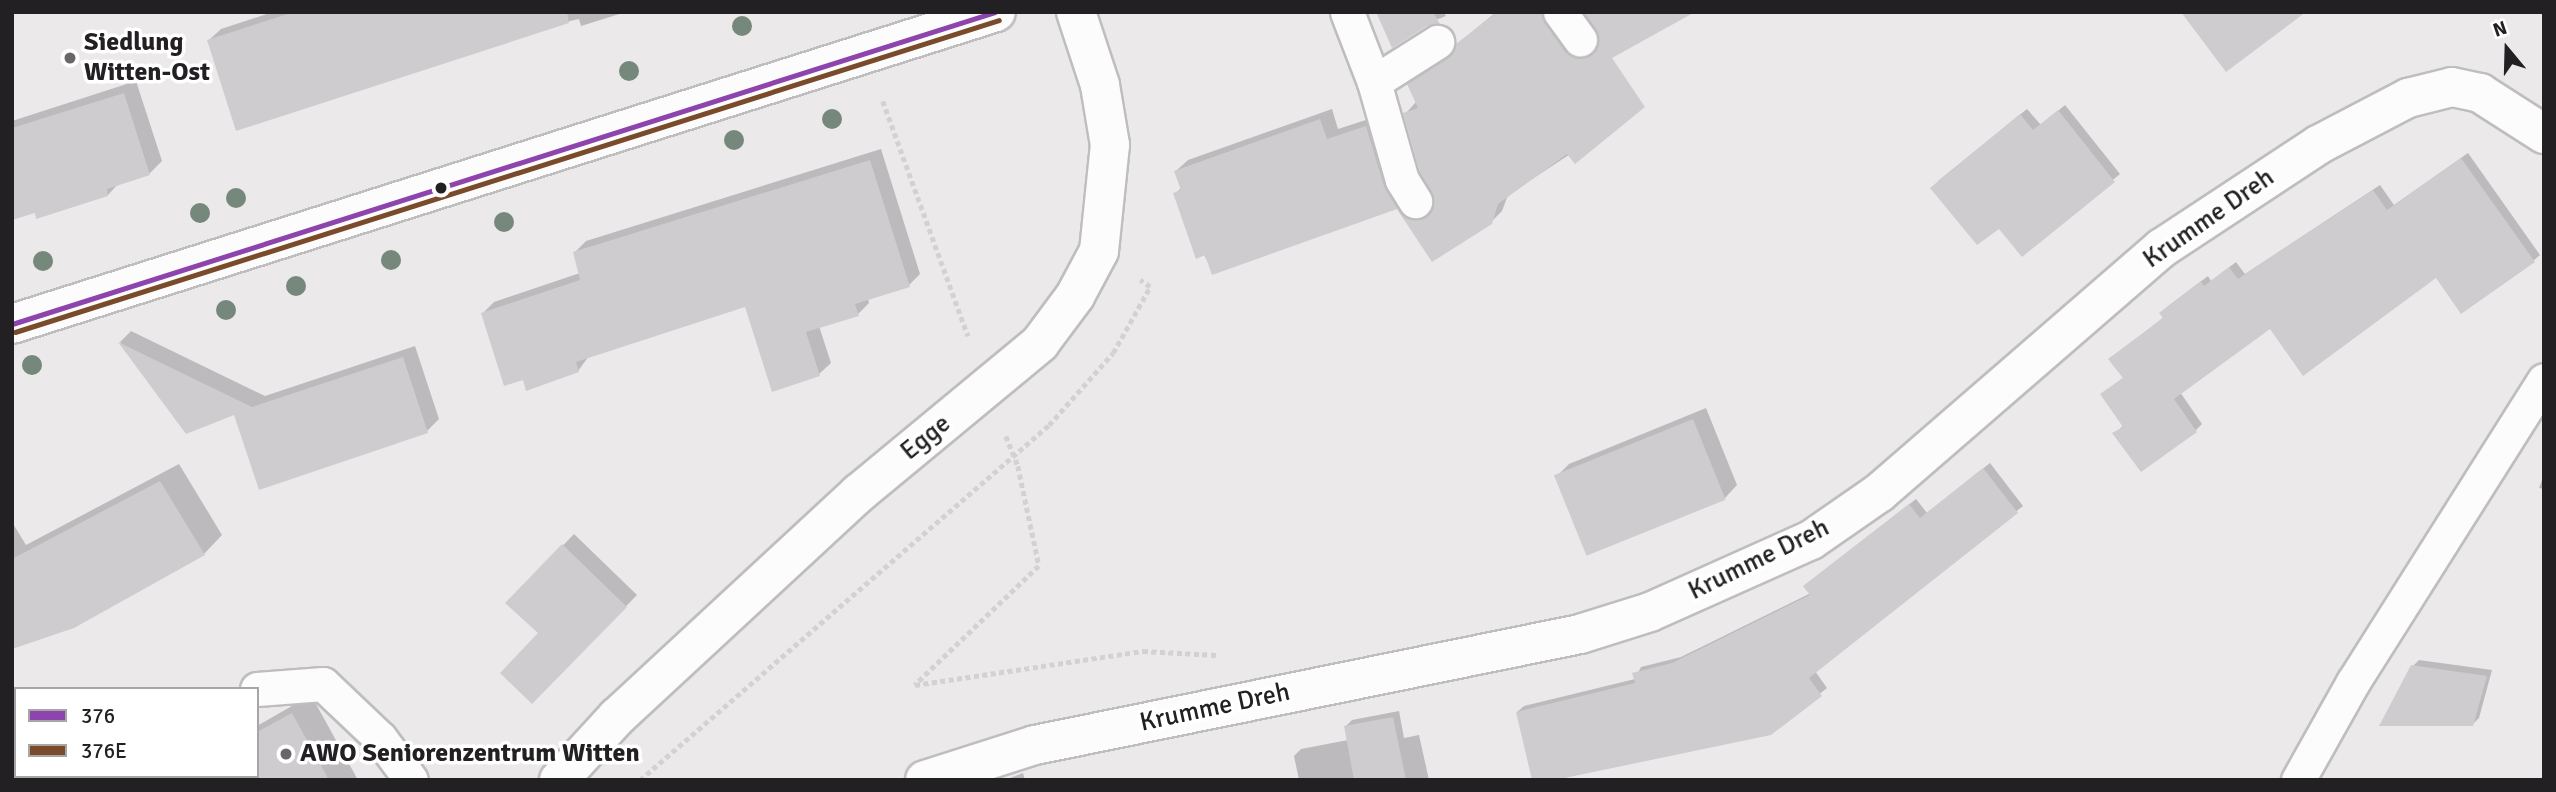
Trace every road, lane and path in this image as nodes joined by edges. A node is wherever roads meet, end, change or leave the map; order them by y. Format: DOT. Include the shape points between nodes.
graph roads {
  1 [pos="996,12"];
  2 [pos="1076,12"];
  3 [pos="1346,12"];
  4 [pos="1560,12"];
  5 [pos="1580,40"];
  6 [pos="1437,42"];
  7 [pos="857,54"];
  8 [pos="1374,82"];
  9 [pos="2544,134"];
  10 [pos="1415,201"];
  11 [pos="1099,251"];
  12 [pos="12,324"];
  13 [pos="2544,380"];
  14 [pos="991,385"];
  15 [pos="1012,456"];
  16 [pos="259,689"];
  17 [pos="1267,697"];
  18 [pos="411,780"];
  19 [pos="559,780"];
  20 [pos="640,780"];
  21 [pos="925,780"];
  22 [pos="2298,780"];
  1 -- 7 [label="street"];
  2 -- 11 [label="street, Egge" via="1100,85 1110,145"];
  3 -- 8 [label="lane"];
  4 -- 5 [label="lane"];
  6 -- 8 [label="lane"];
  7 -- 12 [label="street"];
  7 -- 14 [label="path" via="893,119 975,356"];
  8 -- 10 [label="lane" via="1402,180"];
  9 -- 17 [label="street, Krumme Dreh" via="2480,93 2452,87 2408,98 2308,151 2162,248 1879,493 1811,540 1650,612 1580,634"];
  11 -- 14 [label="street, Egge" via="1075,296 1040,343"];
  11 -- 15 [label="path" via="1150,287 1113,353 1049,425"];
  13 -- 22 [label="lane" via="2353,682"];
  14 -- 15 [label="path"];
  14 -- 19 [label="street, Egge" via="859,493 617,716"];
  15 -- 17 [label="path" via="1039,566 915,685 1143,651 1250,656"];
  15 -- 20 [label="path"];
  16 -- 18 [label="lane" via="323,684 380,738"];
  17 -- 21 [label="street, Krumme Dreh" via="1035,745"];
}
